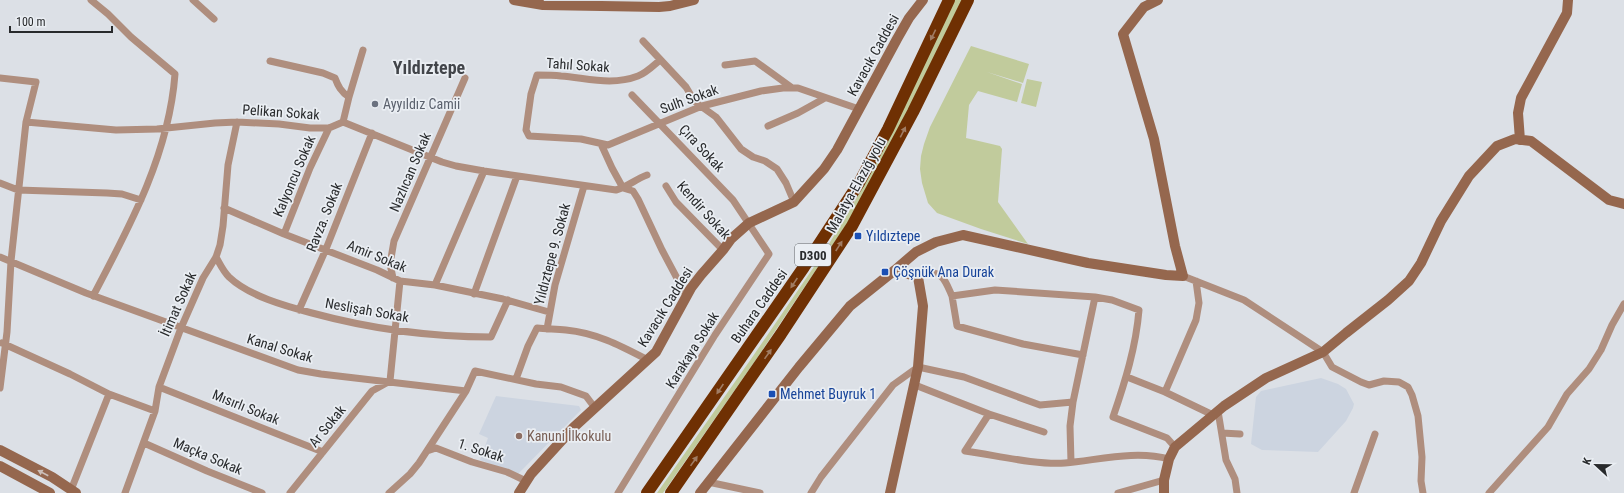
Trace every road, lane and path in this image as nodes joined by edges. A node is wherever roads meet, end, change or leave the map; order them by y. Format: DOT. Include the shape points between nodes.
graph roads {
  1 [pos="91,0"];
  2 [pos="193,0"];
  3 [pos="514,0"];
  4 [pos="694,0"];
  5 [pos="923,0"];
  6 [pos="949,0"];
  7 [pos="968,0"];
  8 [pos="1158,0"];
  9 [pos="1568,0"];
  10 [pos="214,19"];
  11 [pos="643,41"];
  12 [pos="363,50"];
  13 [pos="660,60"];
  14 [pos="270,61"];
  15 [pos="725,65"];
  16 [pos="0,78"];
  17 [pos="465,78"];
  18 [pos="791,87"];
  19 [pos="632,95"];
  20 [pos="348,97"];
  21 [pos="825,98"];
  22 [pos="702,106"];
  23 [pos="859,109"];
  24 [pos="26,122"];
  25 [pos="237,122"];
  26 [pos="343,122"];
  27 [pos="660,123"];
  28 [pos="768,126"];
  29 [pos="165,128"];
  30 [pos="329,128"];
  31 [pos="372,133"];
  32 [pos="529,136"];
  33 [pos="1520,140"];
  34 [pos="601,144"];
  35 [pos="430,157"];
  36 [pos="484,171"];
  37 [pos="647,175"];
  38 [pos="517,176"];
  39 [pos="0,183"];
  40 [pos="584,186"];
  41 [pos="666,186"];
  42 [pos="623,188"];
  43 [pos="18,190"];
  44 [pos="141,200"];
  45 [pos="794,202"];
  46 [pos="1624,204"];
  47 [pos="224,208"];
  48 [pos="749,223"];
  49 [pos="284,234"];
  50 [pos="326,249"];
  51 [pos="723,250"];
  52 [pos="0,257"];
  53 [pos="216,257"];
  54 [pos="11,261"];
  55 [pos="895,270"];
  56 [pos="1183,276"];
  57 [pos="918,277"];
  58 [pos="397,280"];
  59 [pos="1196,281"];
  60 [pos="435,285"];
  61 [pos="474,294"];
  62 [pos="93,296"];
  63 [pos="952,296"];
  64 [pos="687,297"];
  65 [pos="1095,297"];
  66 [pos="508,300"];
  67 [pos="1624,304"];
  68 [pos="299,310"];
  69 [pos="549,312"];
  70 [pos="181,328"];
  71 [pos="547,330"];
  72 [pos="395,331"];
  73 [pos="2,343"];
  74 [pos="1323,352"];
  75 [pos="1083,355"];
  76 [pos="648,360"];
  77 [pos="918,367"];
  78 [pos="1127,377"];
  79 [pos="516,379"];
  80 [pos="390,381"];
  81 [pos="915,385"];
  82 [pos="159,387"];
  83 [pos="0,388"];
  84 [pos="466,391"];
  85 [pos="1165,392"];
  86 [pos="109,394"];
  87 [pos="1073,402"];
  88 [pos="595,408"];
  89 [pos="155,411"];
  90 [pos="1216,413"];
  91 [pos="989,414"];
  92 [pos="1044,432"];
  93 [pos="1222,433"];
  94 [pos="1240,434"];
  95 [pos="1375,434"];
  96 [pos="144,443"];
  97 [pos="1175,448"];
  98 [pos="0,450"];
  99 [pos="427,451"];
  100 [pos="323,452"];
  101 [pos="1168,459"];
  102 [pos="1071,462"];
  103 [pos="0,466"];
  104 [pos="1164,480"];
  105 [pos="526,481"];
  106 [pos="708,482"];
  107 [pos="74,492"];
  108 [pos="50,493"];
  109 [pos="125,493"];
  110 [pos="262,493"];
  111 [pos="290,493"];
  112 [pos="389,493"];
  113 [pos="519,493"];
  114 [pos="618,493"];
  115 [pos="647,493"];
  116 [pos="671,493"];
  117 [pos="700,493"];
  118 [pos="760,493"];
  119 [pos="811,493"];
  120 [pos="890,493"];
  121 [pos="1118,493"];
  122 [pos="1164,493"];
  123 [pos="1237,493"];
  124 [pos="1354,493"];
  125 [pos="1423,493"];
  126 [pos="1489,493"];
  1 -- 29 [label="street" via="175,74"];
  2 -- 10 [label="street"];
  3 -- 4 [label="street" via="543,5 659,7"];
  5 -- 23 [label="street, Kavacık Caddesi" via="905,25"];
  6 -- 115 [label="highway, Buhara Caddesi / D300, one-way" via="888,129 859,183 796,279"];
  116 -- 7 [label="highway, Malatya-Elazığ yolu / D300, one-way" via="852,226 910,119"];
  8 -- 56 [label="street" via="1144,7 1123,34 1154,139"];
  9 -- 33 [label="street" via="1567,13 1521,98 1518,113"];
  11 -- 13 [label="street"];
  12 -- 20 [label="street"];
  13 -- 22 [label="street" via="686,87 695,102"];
  13 -- 32 [label="street, Tahıl Sokak" via="643,74 612,81 537,75 531,94 526,130"];
  14 -- 20 [label="street" via="335,78 342,93"];
  15 -- 18 [label="street" via="755,61"];
  16 -- 24 [label="street" via="36,82"];
  17 -- 35 [label="street, Nazlıcan Sokak"];
  18 -- 21 [label="street, Sulh Sokak"];
  18 -- 22 [label="street, Sulh Sokak" via="761,91"];
  19 -- 27 [label="street, Çıra Sokak"];
  20 -- 26 [label="street"];
  21 -- 23 [label="street, Sulh Sokak"];
  21 -- 28 [label="street"];
  22 -- 27 [label="street, Sulh Sokak"];
  22 -- 45 [label="street" via="716,117 741,149 765,161 782,174"];
  23 -- 45 [label="street, Kavacık Caddesi" via="824,169"];
  24 -- 29 [label="street, Pelikan Sokak" via="116,130"];
  24 -- 43 [label="street"];
  25 -- 29 [label="street, Pelikan Sokak"];
  25 -- 30 [label="street, Pelikan Sokak"];
  25 -- 47 [label="street, İtimat Sokak" via="228,165"];
  26 -- 30 [label="street, Pelikan Sokak"];
  26 -- 31 [label="street"];
  27 -- 34 [label="street, Sulh Sokak" via="608,145"];
  27 -- 48 [label="street, Çıra Sokak" via="733,200"];
  29 -- 44 [label="street" via="154,170"];
  30 -- 49 [label="street, Kalyoncu Sokak"];
  31 -- 35 [label="street"];
  31 -- 50 [label="street, Ravza. Sokak"];
  32 -- 34 [label="street, Sulh Sokak" via="581,139"];
  33 -- 46 [label="street" via="1531,141 1609,200"];
  33 -- 74 [label="street" via="1514,138 1497,146 1469,176 1409,281"];
  34 -- 42 [label="street"];
  35 -- 36 [label="street" via="456,166"];
  35 -- 58 [label="street, Nazlıcan Sokak" via="394,241 390,264"];
  36 -- 38 [label="street"];
  36 -- 60 [label="street"];
  37 -- 42 [label="street"];
  38 -- 40 [label="street"];
  38 -- 61 [label="street"];
  39 -- 43 [label="street"];
  40 -- 42 [label="street" via="616,190"];
  40 -- 69 [label="street, Yıldıztepe 9. Sokak"];
  41 -- 51 [label="street, Kendir Sokak" via="676,202"];
  42 -- 64 [label="street" via="633,191 638,199"];
  43 -- 44 [label="street" via="122,194"];
  43 -- 54 [label="street"];
  44 -- 62 [label="street"];
  45 -- 48 [label="street, Kavacık Caddesi"];
  47 -- 49 [label="street, Amir Sokak"];
  47 -- 53 [label="street, İtimat Sokak" via="220,245"];
  48 -- 51 [label="street, Kavacık Caddesi"];
  48 -- 114 [label="street, Karakaya Sokak" via="769,254 715,335"];
  49 -- 50 [label="street, Amir Sokak"];
  50 -- 58 [label="street, Amir Sokak"];
  50 -- 68 [label="street, Ravza. Sokak"];
  51 -- 64 [label="street, Kavacık Caddesi" via="700,275"];
  52 -- 54 [label="street, Kanal Sokak"];
  53 -- 68 [label="street, Neslişah Sokak" via="224,272 242,286"];
  53 -- 70 [label="street, İtimat Sokak" via="203,278"];
  54 -- 62 [label="street, Kanal Sokak"];
  54 -- 73 [label="street" via="7,332"];
  55 -- 56 [label="street" via="916,252 936,242 963,235 1088,263"];
  55 -- 57 [label="street"];
  55 -- 106 [label="street" via="850,306"];
  56 -- 59 [label="street"];
  57 -- 63 [label="street" via="923,271 936,272 946,281"];
  57 -- 77 [label="street" via="923,306"];
  58 -- 60 [label="street, Amir Sokak"];
  58 -- 72 [label="street, Nazlıcan Sokak"];
  59 -- 74 [label="street" via="1244,300"];
  59 -- 85 [label="street" via="1199,303 1196,320"];
  60 -- 61 [label="street, Amir Sokak"];
  61 -- 66 [label="street, Amir Sokak"];
  62 -- 70 [label="street, Kanal Sokak"];
  63 -- 65 [label="street" via="995,290"];
  63 -- 75 [label="street" via="957,326 1023,344"];
  64 -- 76 [label="street, Kavacık Caddesi" via="659,348"];
  65 -- 75 [label="street"];
  65 -- 78 [label="street" via="1139,310"];
  66 -- 69 [label="street, Amir Sokak"];
  66 -- 72 [label="street, Neslişah Sokak" via="491,337 454,337"];
  67 -- 126 [label="street" via="1589,369 1567,394 1548,427"];
  68 -- 72 [label="street, Neslişah Sokak" via="362,326"];
  69 -- 71 [label="street, Yıldıztepe 9. Sokak"];
  70 -- 80 [label="street, Kanal Sokak" via="298,370"];
  70 -- 82 [label="street, İtimat Sokak"];
  71 -- 76 [label="street" via="594,335 615,342"];
  71 -- 79 [label="street" via="537,328"];
  72 -- 80 [label="street, Nazlıcan Sokak"];
  73 -- 83 [label="street"];
  73 -- 86 [label="street"];
  74 -- 90 [label="street" via="1266,378"];
  74 -- 125 [label="street" via="1332,367 1361,382 1369,385 1384,381 1399,382 1408,387 1418,416"];
  75 -- 87 [label="street"];
  76 -- 88 [label="street, Kavacık Caddesi"];
  77 -- 81 [label="street"];
  77 -- 87 [label="street" via="964,377 1040,405"];
  77 -- 119 [label="street" via="893,385"];
  78 -- 85 [label="street"];
  78 -- 97 [label="street" via="1113,417 1167,438"];
  79 -- 84 [label="street" via="475,371"];
  79 -- 88 [label="street" via="561,387 586,396"];
  80 -- 84 [label="street, Kanal Sokak"];
  80 -- 100 [label="street, Ar Sokak" via="372,391"];
  81 -- 91 [label="street"];
  81 -- 120 [label="street"];
  82 -- 89 [label="street, İtimat Sokak"];
  82 -- 100 [label="street, Mısırlı Sokak"];
  84 -- 99 [label="street"];
  85 -- 90 [label="street"];
  86 -- 89 [label="street"];
  86 -- 107 [label="street"];
  87 -- 102 [label="street" via="1070,426"];
  88 -- 105 [label="street, Kavacık Caddesi" via="574,427"];
  89 -- 96 [label="street, İtimat Sokak"];
  90 -- 93 [label="street"];
  90 -- 97 [label="street"];
  91 -- 92 [label="street"];
  91 -- 102 [label="street" via="965,451 1039,462"];
  93 -- 94 [label="street"];
  93 -- 123 [label="street" via="1226,460 1235,479"];
  95 -- 124 [label="street"];
  96 -- 109 [label="street, İtimat Sokak"];
  96 -- 110 [label="street, Maçka Sokak"];
  97 -- 101 [label="street"];
  107 -- 98 [label="street, one-way" via="52,477"];
  99 -- 105 [label="street, 1. Sokak" via="436,448"];
  99 -- 112 [label="street" via="410,474"];
  100 -- 111 [label="street, Ar Sokak"];
  101 -- 102 [label="street" via="1158,456 1128,456"];
  101 -- 104 [label="street"];
  103 -- 108 [label="street"];
  104 -- 121 [label="street"];
  104 -- 122 [label="street"];
  105 -- 113 [label="street, Kavacık Caddesi"];
  106 -- 117 [label="street"];
  106 -- 118 [label="street"];
}
